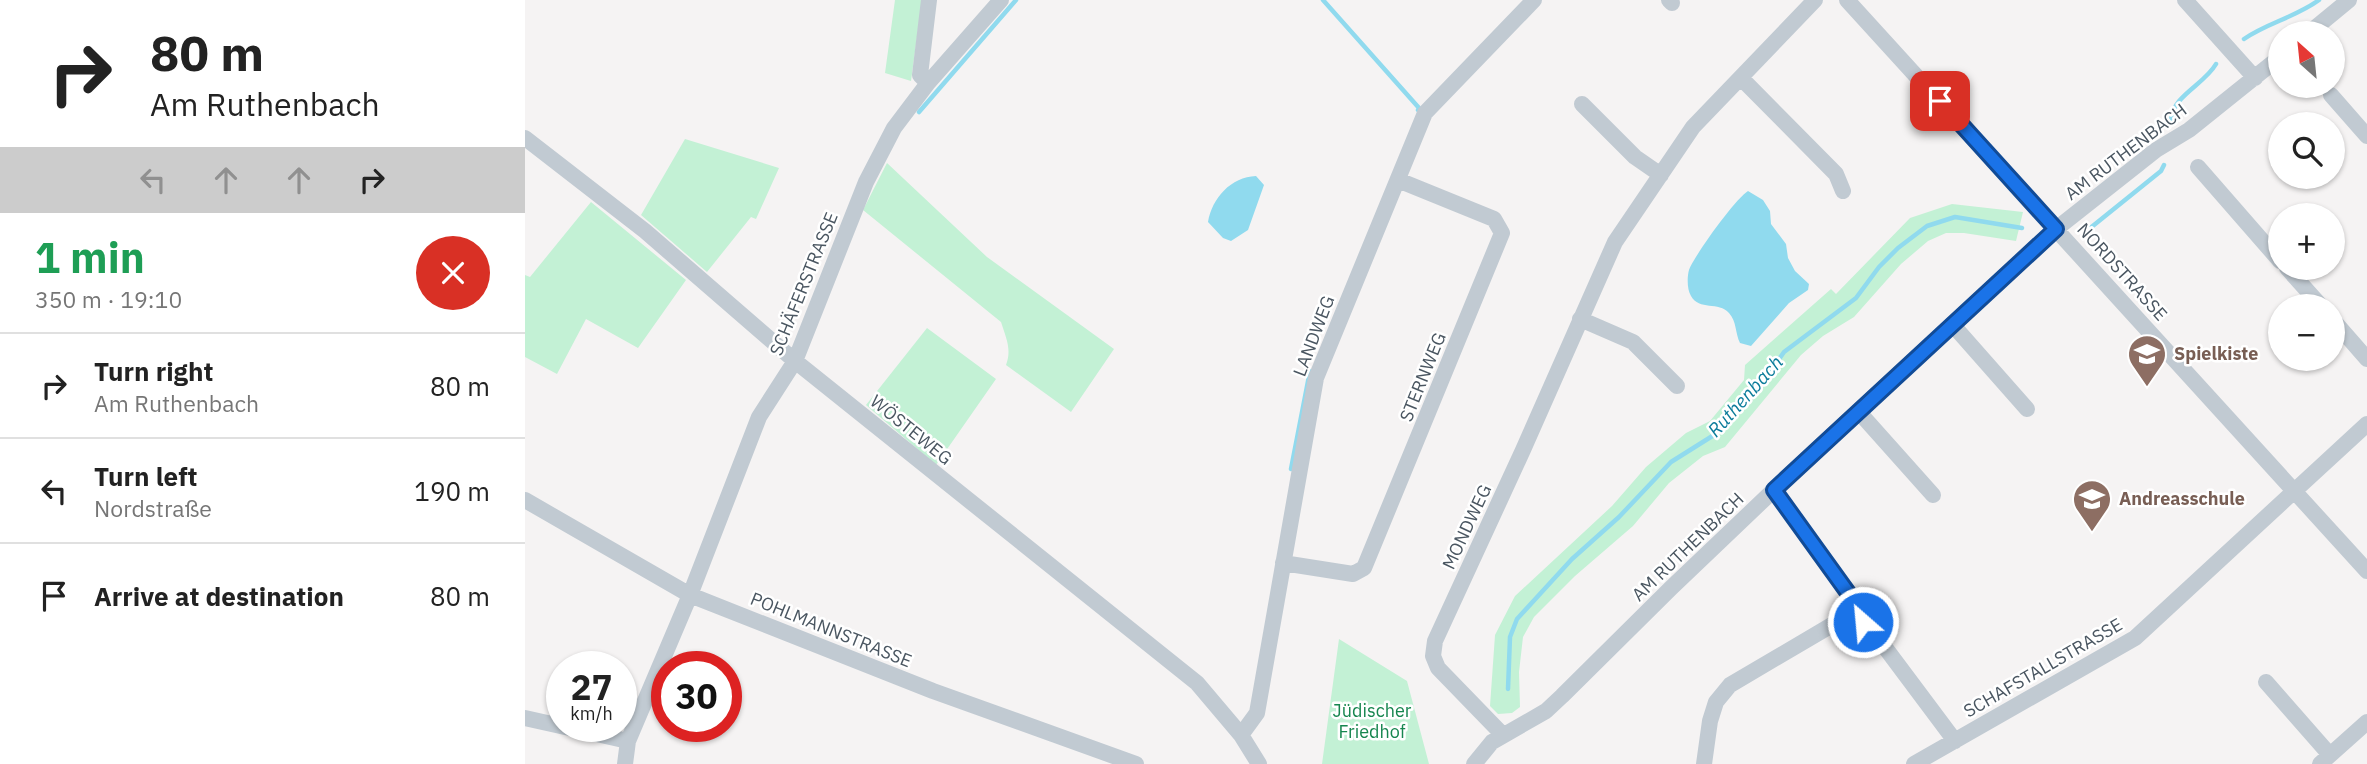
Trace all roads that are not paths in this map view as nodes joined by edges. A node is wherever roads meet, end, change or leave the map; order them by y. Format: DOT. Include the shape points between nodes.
graph roads {
  1 [pos="929,0"];
  2 [pos="1001,0"];
  3 [pos="1534,0"];
  4 [pos="1815,0"];
  5 [pos="1847,0"];
  6 [pos="2185,0"];
  7 [pos="2349,0"];
  8 [pos="2324,21"];
  9 [pos="2268,67"];
  10 [pos="1741,78"];
  11 [pos="2255,78"];
  12 [pos="928,83"];
  13 [pos="2334,98"];
  14 [pos="1582,104"];
  15 [pos="2367,136"];
  16 [pos="525,138"];
  17 [pos="2198,167"];
  18 [pos="1661,175"];
  19 [pos="1398,180"];
  20 [pos="1843,191"];
  21 [pos="2056,229"];
  22 [pos="2268,247"];
  23 [pos="2298,280"];
  24 [pos="2310,294"];
  25 [pos="1580,320"];
  26 [pos="1952,324"];
  27 [pos="2345,334"];
  28 [pos="2367,359"];
  29 [pos="795,360"];
  30 [pos="1677,386"];
  31 [pos="2027,409"];
  32 [pos="1857,411"];
  33 [pos="2367,424"];
  34 [pos="1774,490"];
  35 [pos="2295,492"];
  36 [pos="1933,495"];
  37 [pos="525,500"];
  38 [pos="1283,563"];
  39 [pos="2367,571"];
  40 [pos="690,595"];
  41 [pos="1863,622"];
  42 [pos="2266,682"];
  43 [pos="525,719"];
  44 [pos="637,720"];
  45 [pos="2367,722"];
  46 [pos="546,723"];
  47 [pos="1502,734"];
  48 [pos="1241,735"];
  49 [pos="1955,741"];
  50 [pos="628,742"];
  51 [pos="2325,760"];
  52 [pos="625,764"];
  53 [pos="1136,764"];
  54 [pos="1259,764"];
  55 [pos="1474,764"];
  56 [pos="1704,764"];
  57 [pos="1914,764"];
  1 -- 12 [label="street" via="920,75"];
  2 -- 12 [label="street, SCHÄFERSTRASSE"];
  3 -- 19 [label="street, LANDWEG" via="1425,113"];
  4 -- 10 [label="street, MONDWEG"];
  5 -- 21 [label="street, NORDSTRASSE"];
  6 -- 11 [label="street"];
  7 -- 8 [label="street"];
  9 -- 11 [label="street, AM RUTHENBACH"];
  10 -- 18 [label="street, MONDWEG" via="1693,127"];
  10 -- 20 [label="street" via="1836,174"];
  11 -- 21 [label="street, AM RUTHENBACH"];
  12 -- 29 [label="street, SCHÄFERSTRASSE" via="894,128 866,182"];
  13 -- 15 [label="street"];
  14 -- 18 [label="street" via="1635,157"];
  16 -- 29 [label="street, WÖSTEWEG" via="645,231"];
  17 -- 22 [label="street"];
  18 -- 25 [label="street, MONDWEG" via="1615,242"];
  19 -- 38 [label="street, LANDWEG" via="1316,378"];
  19 -- 38 [label="street, STERNWEG" via="1494,219 1502,233 1364,568 1353,574"];
  21 -- 26 [label="street, AM RUTHENBACH"];
  21 -- 35 [label="street, NORDSTRASSE"];
  23 -- 24 [label="street"];
  25 -- 30 [label="street" via="1633,341"];
  25 -- 47 [label="street, MONDWEG" via="1435,641 1433,656 1438,668"];
  26 -- 31 [label="street"];
  26 -- 32 [label="street, AM RUTHENBACH"];
  27 -- 28 [label="street"];
  29 -- 40 [label="street, SCHÄFERSTRASSE" via="759,416"];
  29 -- 48 [label="street, WÖSTEWEG" via="1197,683"];
  32 -- 34 [label="street, AM RUTHENBACH"];
  32 -- 36 [label="street"];
  33 -- 35 [label="street, SCHAFSTALLSTRASSE"];
  34 -- 41 [label="street" via="1859,608"];
  34 -- 47 [label="street, AM RUTHENBACH" via="1546,711"];
  35 -- 39 [label="street, NORDSTRASSE"];
  35 -- 49 [label="street, SCHAFSTALLSTRASSE" via="2135,638"];
  37 -- 40 [label="street, POHLMANNSTRASSE"];
  38 -- 48 [label="street, LANDWEG" via="1257,713"];
  40 -- 44 [label="street, SCHÄFERSTRASSE"];
  40 -- 53 [label="street, POHLMANNSTRASSE" via="933,691"];
  41 -- 49 [label="street"];
  41 -- 56 [label="street" via="1837,622 1730,685 1716,702"];
  42 -- 51 [label="street"];
  43 -- 46 [label="street"];
  45 -- 51 [label="street"];
  47 -- 55 [label="street, AM RUTHENBACH"];
  48 -- 54 [label="street, WÖSTEWEG"];
  49 -- 57 [label="street, SCHAFSTALLSTRASSE"];
  50 -- 52 [label="street, SCHÄFERSTRASSE"];
}
